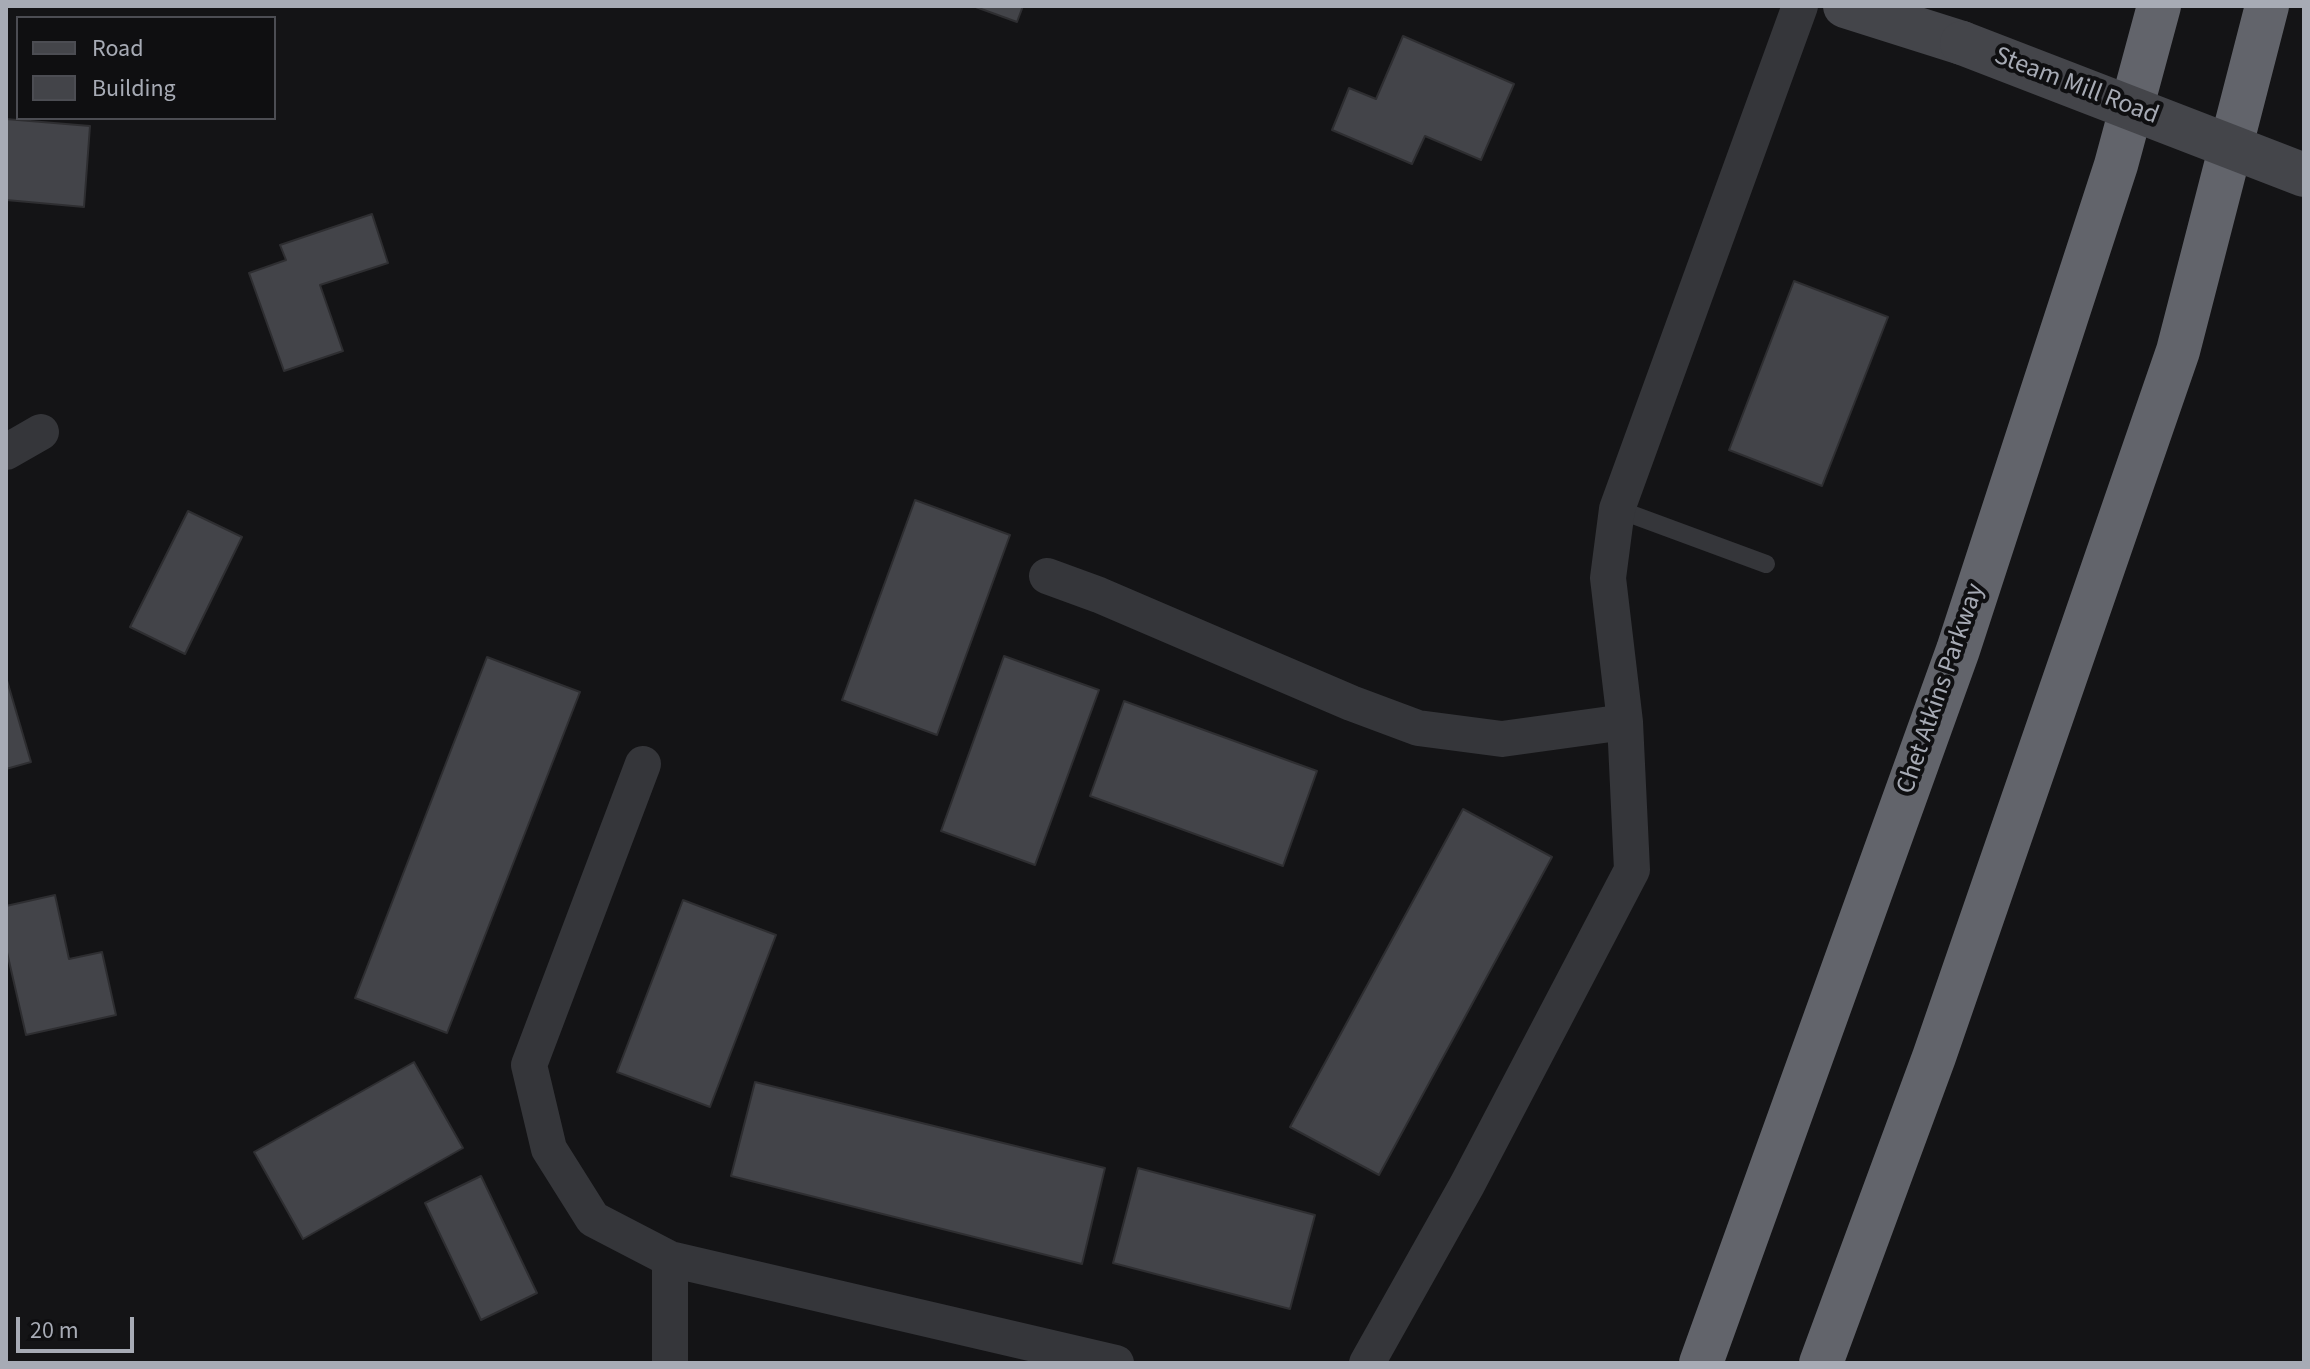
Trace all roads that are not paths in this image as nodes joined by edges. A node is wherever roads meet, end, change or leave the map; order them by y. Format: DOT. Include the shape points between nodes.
graph roads {
  1 [pos="1800,6"];
  2 [pos="1845,6"];
  3 [pos="2159,6"];
  4 [pos="2267,6"];
  5 [pos="2304,175"];
  6 [pos="41,432"];
  7 [pos="6,452"];
  8 [pos="1617,509"];
  9 [pos="1766,564"];
  10 [pos="1047,576"];
  11 [pos="1625,722"];
  12 [pos="643,764"];
  13 [pos="1878,1206"];
  14 [pos="1744,1241"];
  15 [pos="670,1259"];
  16 [pos="670,1363"];
  17 [pos="1116,1363"];
  18 [pos="1367,1363"];
  19 [pos="1677,1363"];
  20 [pos="1701,1363"];
  21 [pos="1821,1363"];
  22 [pos="1831,1363"];
  1 -- 8 [label="street"];
  2 -- 5 [label="street, Steam Mill Road, bridge" via="1962,43"];
  3 -- 14 [label="highway, Chet Atkins Parkway" via="2116,165 1958,650"];
  4 -- 13 [label="highway" via="2178,351"];
  6 -- 7 [label="street"];
  8 -- 9 [label="lane"];
  8 -- 11 [label="street" via="1608,578"];
  10 -- 11 [label="street" via="1418,728 1502,739"];
  11 -- 18 [label="street" via="1632,870"];
  12 -- 15 [label="street" via="529,1065 549,1149 593,1219"];
  13 -- 21 [label="highway"];
  13 -- 22 [label="highway"];
  14 -- 19 [label="highway"];
  14 -- 20 [label="highway, Chet Atkins Parkway"];
  15 -- 16 [label="street"];
  15 -- 17 [label="street"];
}
